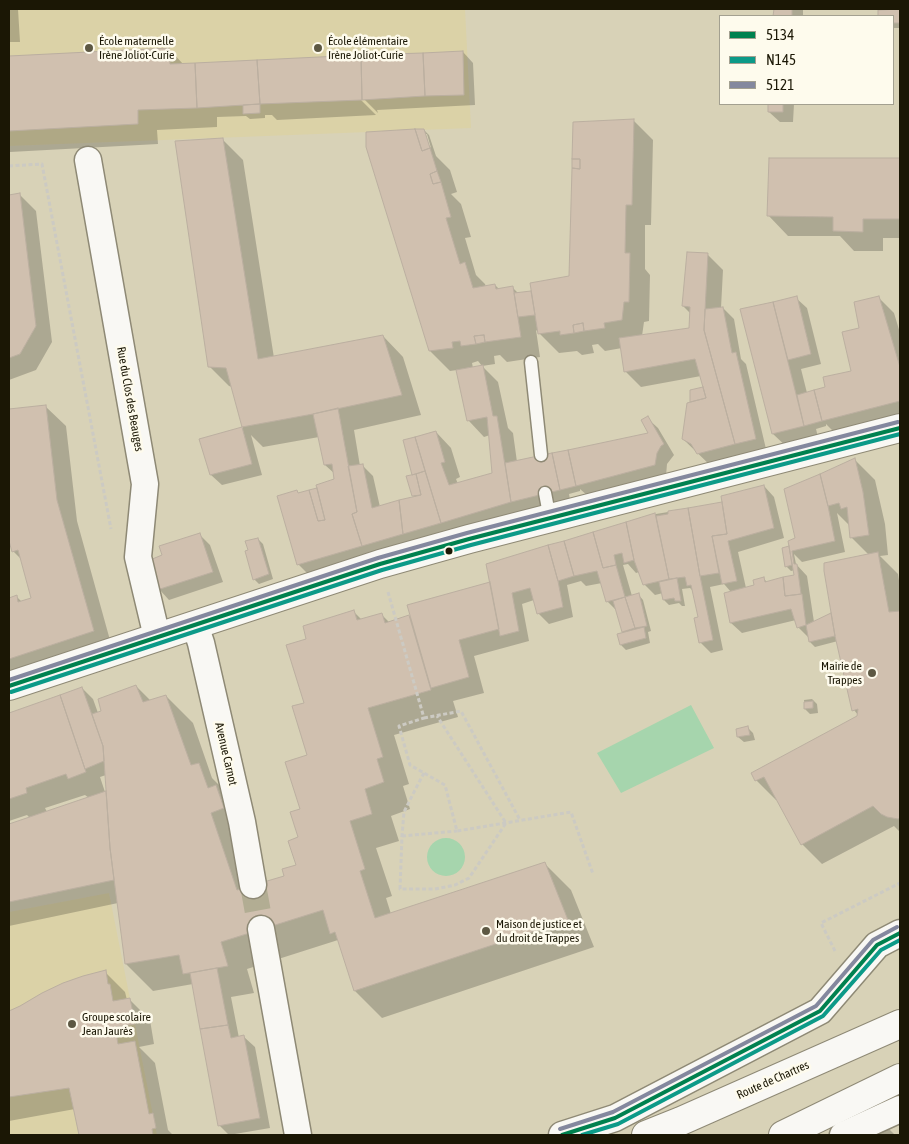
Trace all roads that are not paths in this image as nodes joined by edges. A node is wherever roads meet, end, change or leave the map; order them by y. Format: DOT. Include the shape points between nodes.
graph roads {
  1 [pos="88,160"];
  2 [pos="531,362"];
  3 [pos="900,428"];
  4 [pos="541,455"];
  5 [pos="195,625"];
  6 [pos="157,637"];
  7 [pos="9,686"];
  8 [pos="253,885"];
  9 [pos="261,930"];
  10 [pos="900,933"];
  11 [pos="900,1024"];
  12 [pos="900,1078"];
  13 [pos="900,1109"];
  14 [pos="298,1135"];
  15 [pos="562,1135"];
  16 [pos="646,1135"];
  17 [pos="783,1135"];
  18 [pos="843,1135"];
  1 -- 6 [label="street, Rue du Clos des Beauges" via="145,484 138,557"];
  2 -- 4 [label="lane"];
  3 -- 5 [label="street" via="548,506 469,539 380,564"];
  5 -- 6 [label="street"];
  5 -- 8 [label="street, Avenue Carnot" via="242,822"];
  6 -- 7 [label="street"];
  9 -- 14 [label="street"];
  10 -- 15 [label="street" via="877,945 820,1011 615,1118"];
  11 -- 16 [label="street, Route de Chartres"];
  12 -- 17 [label="street"];
  13 -- 18 [label="street"];
}
